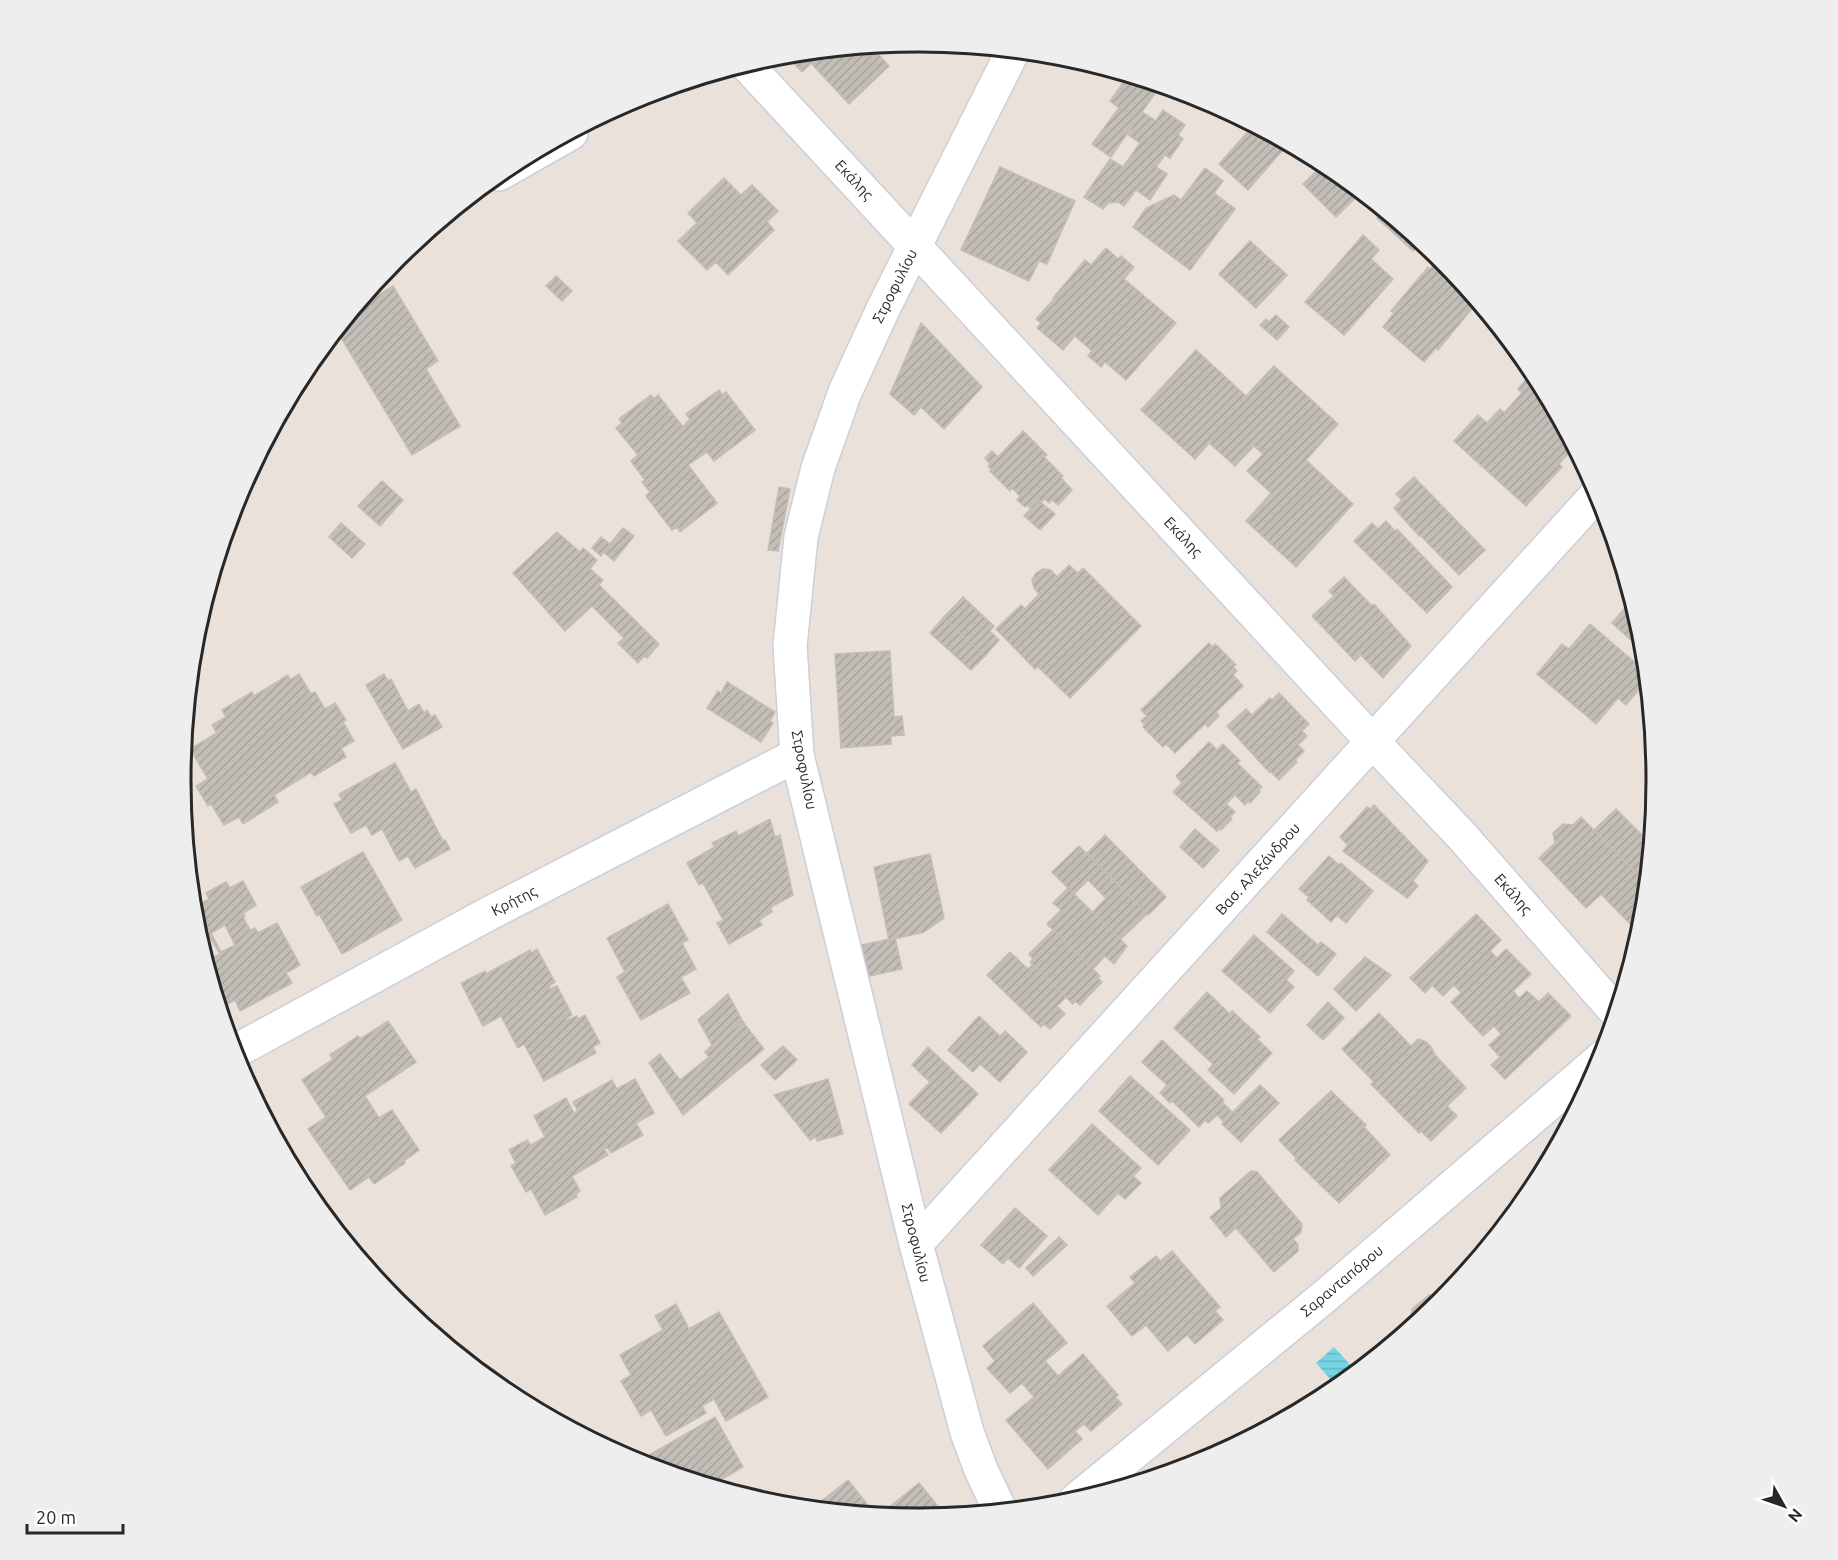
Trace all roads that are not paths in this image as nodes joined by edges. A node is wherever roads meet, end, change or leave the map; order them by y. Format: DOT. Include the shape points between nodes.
graph roads {
  1 [pos="1009,58"];
  2 [pos="753,72"];
  3 [pos="915,246"];
  4 [pos="1590,501"];
  5 [pos="1373,742"];
  6 [pos="798,755"];
  7 [pos="1611,1006"];
  8 [pos="243,1047"];
  9 [pos="1584,1073"];
  10 [pos="916,1244"];
  11 [pos="1093,1486"];
  12 [pos="997,1503"];
  1 -- 3 [label="street, Στροφυλίου"];
  2 -- 3 [label="street, Εκάλης"];
  3 -- 5 [label="street, Εκάλης"];
  3 -- 6 [label="street, Στροφυλίου" via="845,392 818,468 801,537 790,646"];
  4 -- 5 [label="street, Βασ. Αλεξάνδρου"];
  5 -- 7 [label="street, Εκάλης" via="1461,835"];
  5 -- 10 [label="street, Βασ. Αλεξάνδρου"];
  6 -- 8 [label="street, Κρήτης"];
  6 -- 10 [label="street, Στροφυλίου"];
  9 -- 11 [label="street, Σαρανταπόρου" via="1324,1297"];
  10 -- 12 [label="street, Στροφυλίου" via="967,1432"];
}
